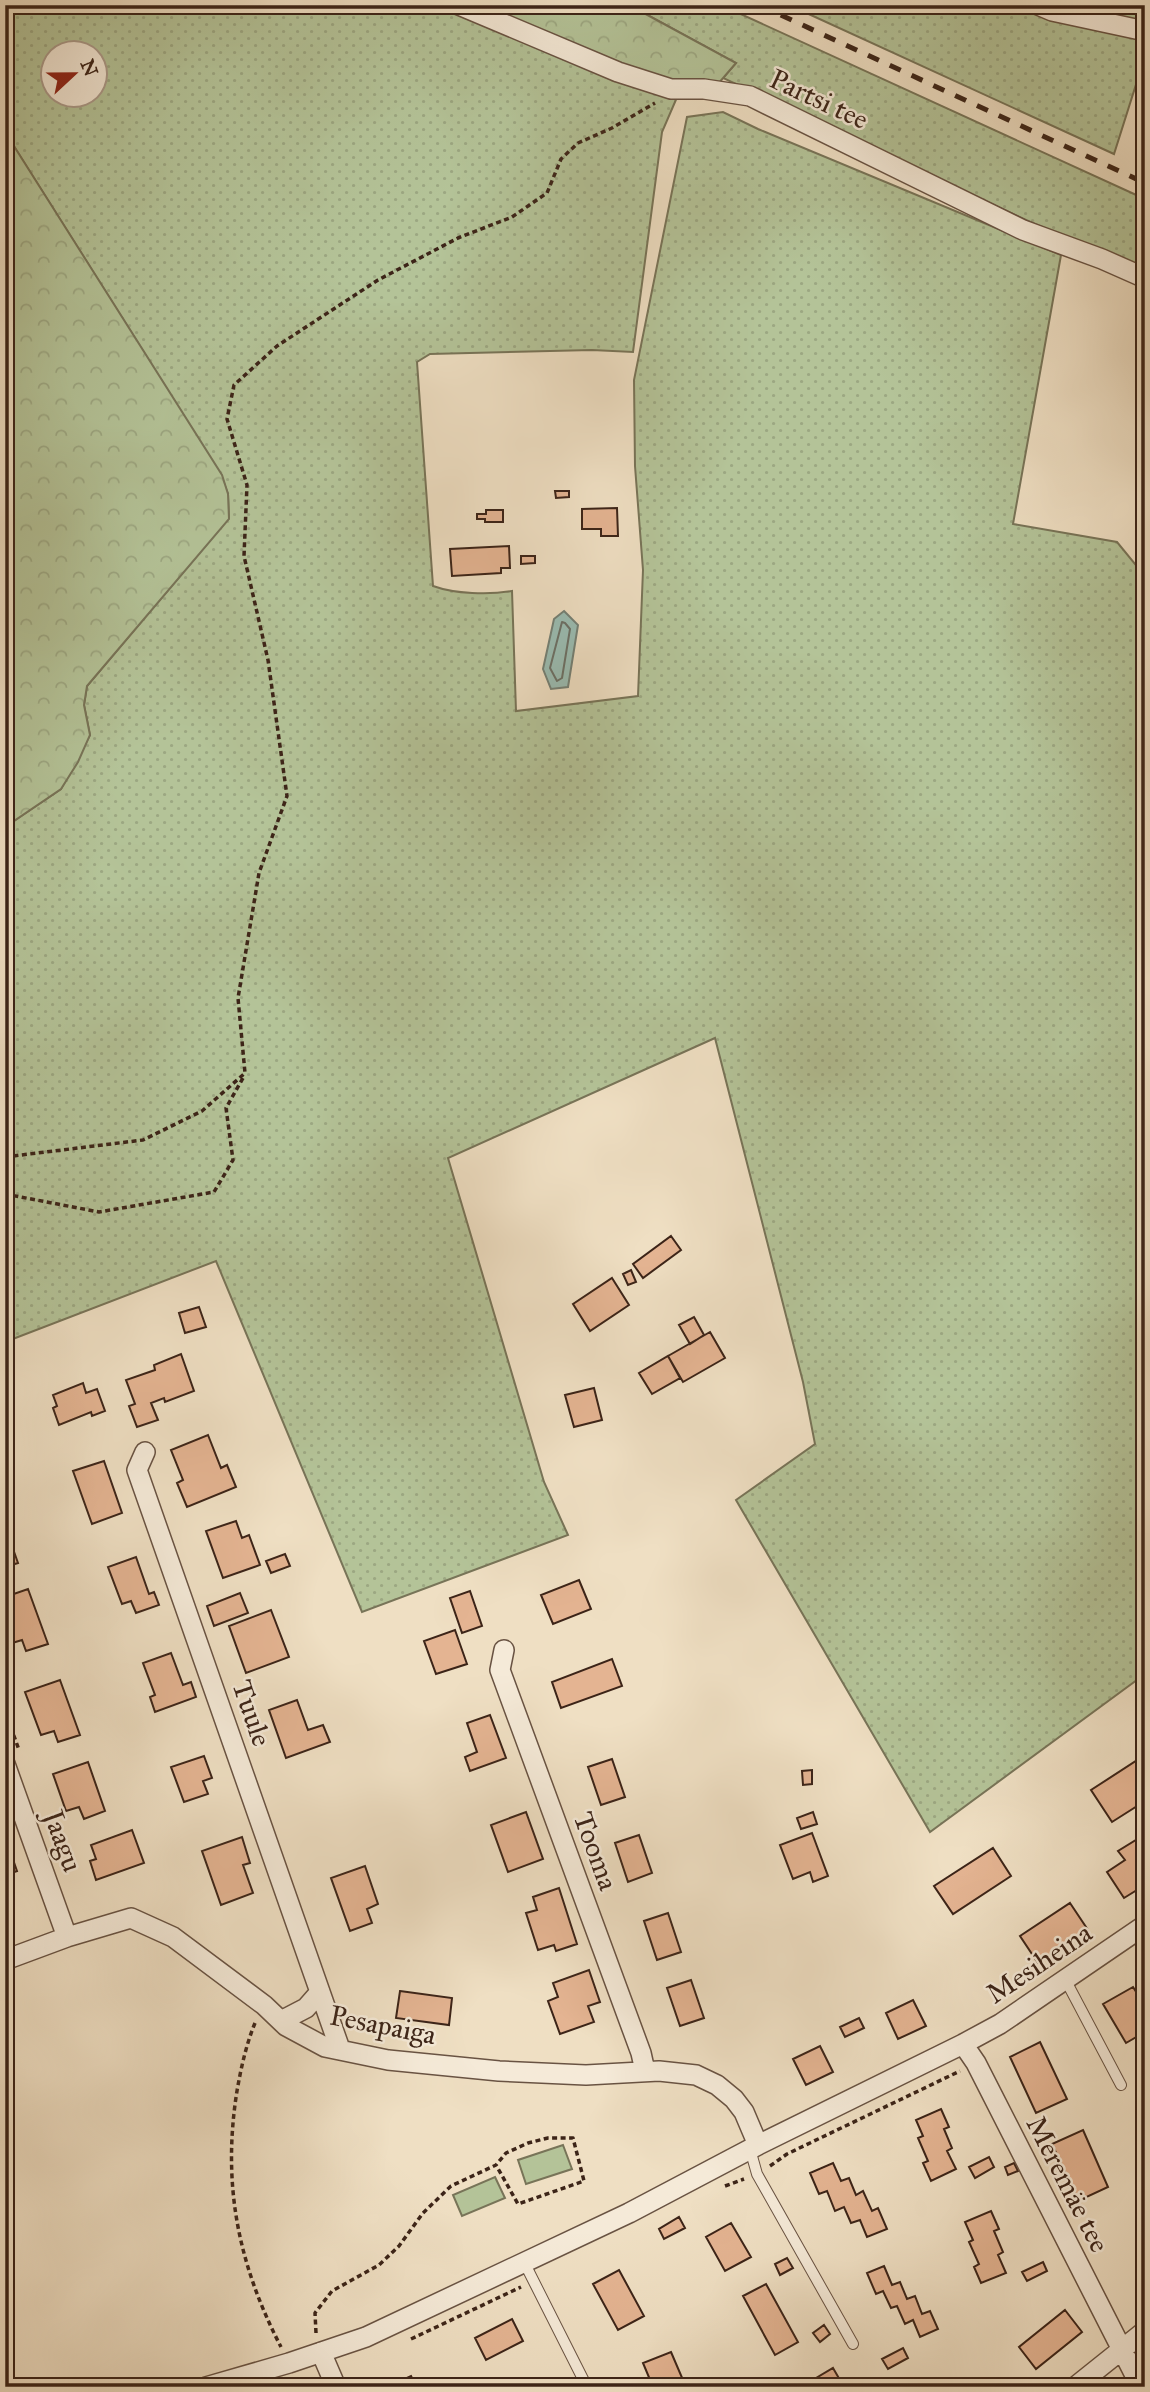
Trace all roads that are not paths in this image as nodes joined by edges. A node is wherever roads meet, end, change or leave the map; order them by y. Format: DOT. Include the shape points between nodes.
graph roads {
  1 [pos="459,5"];
  2 [pos="1038,5"];
  3 [pos="1145,31"];
  4 [pos="1145,278"];
  5 [pos="145,1452"];
  6 [pos="504,1650"];
  7 [pos="5,1764"];
  8 [pos="1145,1925"];
  9 [pos="67,1937"];
  10 [pos="5,1960"];
  11 [pos="1065,1978"];
  12 [pos="320,1992"];
  13 [pos="281,2021"];
  14 [pos="963,2045"];
  15 [pos="340,2049"];
  16 [pos="645,2071"];
  17 [pos="1121,2085"];
  18 [pos="754,2147"];
  19 [pos="524,2262"];
  20 [pos="1145,2331"];
  21 [pos="853,2344"];
  22 [pos="1122,2351"];
  23 [pos="321,2352"];
  24 [pos="206,2387"];
  25 [pos="337,2387"];
  26 [pos="587,2387"];
  27 [pos="1075,2387"];
  28 [pos="1141,2387"];
  1 -- 4 [label="street, Partsi tee" via="618,72 671,89 750,96 1023,230"];
  2 -- 3 [label="street"];
  5 -- 12 [label="street, Tuule" via="137,1470"];
  6 -- 16 [label="street, Tooma" via="500,1670"];
  7 -- 9 [label="street, Jaagu"];
  8 -- 11 [label="street, Mesiheina"];
  9 -- 10 [label="street, Pesapaiga"];
  9 -- 13 [label="street, Pesapaiga" via="131,1918 173,1937"];
  11 -- 14 [label="street, Mesiheina"];
  11 -- 17 [label="lane"];
  12 -- 13 [label="street" via="306,2008"];
  12 -- 15 [label="street, Tuule"];
  13 -- 15 [label="street, Pesapaiga" via="325,2047"];
  14 -- 18 [label="street"];
  14 -- 22 [label="street, Meremäe tee"];
  15 -- 16 [label="street, Pesapaiga" via="388,2060 499,2071 586,2075"];
  16 -- 18 [label="street, Pesapaiga" via="696,2075 717,2085 744,2112"];
  18 -- 19 [label="street"];
  18 -- 21 [label="lane" via="757,2174"];
  19 -- 23 [label="street" via="366,2337"];
  19 -- 26 [label="lane"];
  20 -- 22 [label="street"];
  22 -- 27 [label="street"];
  22 -- 28 [label="street, Meremäe tee"];
  23 -- 24 [label="street"];
  23 -- 25 [label="street"];
}
